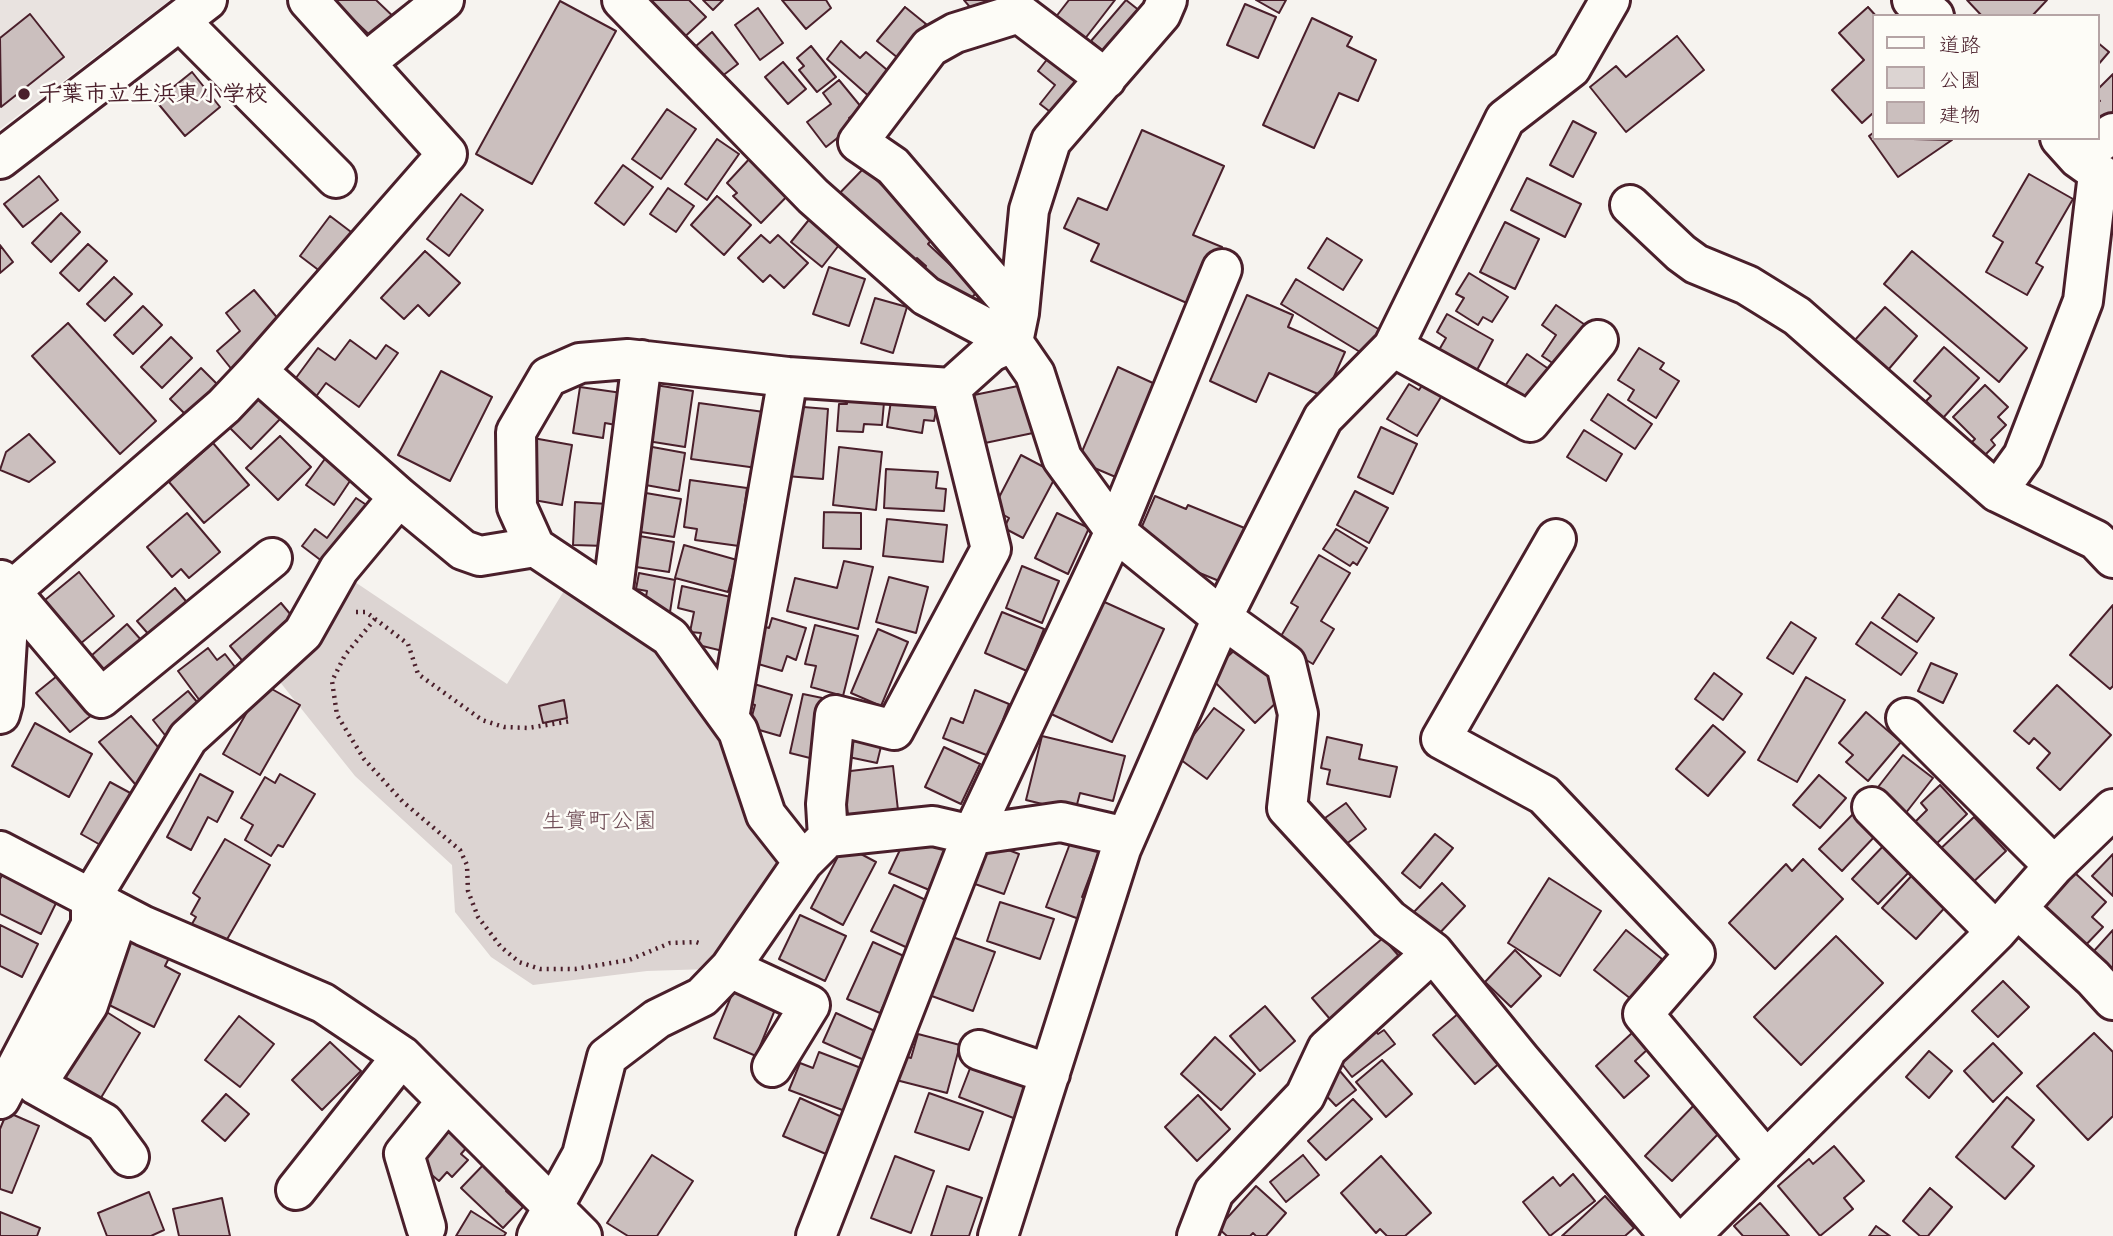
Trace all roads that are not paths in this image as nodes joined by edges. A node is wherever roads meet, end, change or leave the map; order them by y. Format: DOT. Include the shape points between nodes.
graph roads {
  1 [pos="308,0"];
  2 [pos="444,0"];
  3 [pos="622,0"];
  4 [pos="1167,0"];
  5 [pos="1610,0"];
  6 [pos="1912,0"];
  7 [pos="193,11"];
  8 [pos="1931,14"];
  9 [pos="365,63"];
  10 [pos="1106,79"];
  11 [pos="2113,133"];
  12 [pos="0,159"];
  13 [pos="2087,164"];
  14 [pos="336,178"];
  15 [pos="1630,205"];
  16 [pos="1222,269"];
  17 [pos="1016,327"];
  18 [pos="1598,340"];
  19 [pos="1393,347"];
  20 [pos="642,360"];
  21 [pos="257,371"];
  22 [pos="788,377"];
  23 [pos="951,388"];
  24 [pos="1997,492"];
  25 [pos="399,497"];
  26 [pos="1115,531"];
  27 [pos="1556,539"];
  28 [pos="535,547"];
  29 [pos="272,558"];
  30 [pos="2113,558"];
  31 [pos="5,586"];
  32 [pos="612,597"];
  33 [pos="1222,618"];
  34 [pos="0,714"];
  35 [pos="729,718"];
  36 [pos="1906,718"];
  37 [pos="1872,807"];
  38 [pos="2113,809"];
  39 [pos="972,835"];
  40 [pos="1126,837"];
  41 [pos="816,849"];
  42 [pos="0,851"];
  43 [pos="2054,866"];
  44 [pos="105,905"];
  45 [pos="2006,920"];
  46 [pos="1433,952"];
  47 [pos="719,958"];
  48 [pos="2113,1000"];
  49 [pos="979,1050"];
  50 [pos="402,1056"];
  51 [pos="772,1067"];
  52 [pos="1050,1074"];
  53 [pos="0,1099"];
  54 [pos="447,1101"];
  55 [pos="129,1157"];
  56 [pos="1766,1160"];
  57 [pos="296,1190"];
  58 [pos="545,1221"];
  59 [pos="426,1227"];
  60 [pos="582,1236"];
  61 [pos="816,1236"];
  62 [pos="998,1236"];
  63 [pos="1197,1236"];
  64 [pos="1670,1236"];
  65 [pos="1690,1236"];
  1 -- 9 [label="street"];
  2 -- 9 [label="street"];
  3 -- 17 [label="street" via="814,195 926,296"];
  4 -- 10 [label="street" via="1161,14"];
  5 -- 19 [label="street" via="1571,68 1505,119"];
  6 -- 8 [label="street"];
  7 -- 12 [label="street"];
  7 -- 14 [label="street"];
  9 -- 21 [label="street" via="447,154"];
  10 -- 17 [label="street" via="1051,141 1029,210"];
  10 -- 17 [label="street" via="1019,13 955,33 930,47 859,142 893,166"];
  11 -- 13 [label="street"];
  13 -- 24 [label="street" via="2083,301 2023,456"];
  15 -- 24 [label="street" via="1696,264 1747,285 1797,316"];
  16 -- 26 [label="street"];
  17 -- 23 [label="street"];
  17 -- 26 [label="street" via="1062,458"];
  18 -- 19 [label="street" via="1530,422"];
  19 -- 33 [label="street" via="1324,418"];
  20 -- 22 [label="street"];
  20 -- 28 [label="street" via="579,363 548,377 516,432 517,507"];
  20 -- 32 [label="street"];
  21 -- 25 [label="street"];
  21 -- 31 [label="street" via="224,406"];
  22 -- 23 [label="street"];
  22 -- 35 [label="street"];
  23 -- 41 [label="street" via="991,548 894,730 835,715 826,804"];
  24 -- 30 [label="street" via="2096,540"];
  25 -- 28 [label="street" via="463,550 480,556"];
  25 -- 44 [label="street" via="339,569 303,633 188,738"];
  26 -- 33 [label="street"];
  26 -- 39 [label="street"];
  27 -- 56 [label="street" via="1441,739 1544,795 1695,954 1643,1014"];
  28 -- 32 [label="street"];
  29 -- 31 [label="street" via="101,698"];
  31 -- 34 [label="street"];
  32 -- 35 [label="street" via="670,637"];
  33 -- 40 [label="street"];
  33 -- 46 [label="street" via="1286,664 1298,714 1287,808 1389,919"];
  35 -- 41 [label="street" via="738,731 766,815"];
  36 -- 43 [label="street"];
  37 -- 45 [label="street"];
  38 -- 43 [label="street"];
  39 -- 40 [label="street" via="1061,822"];
  39 -- 41 [label="street" via="933,827"];
  39 -- 61 [label="street"];
  40 -- 52 [label="street"];
  41 -- 47 [label="street"];
  42 -- 44 [label="street"];
  43 -- 45 [label="street"];
  44 -- 50 [label="street" via="323,1003"];
  44 -- 53 [label="street"];
  44 -- 55 [label="street" via="88,1005 36,1085 104,1123"];
  45 -- 48 [label="street" via="2093,978"];
  45 -- 56 [label="street"];
  46 -- 63 [label="street" via="1327,1049 1305,1096 1214,1192"];
  46 -- 64 [label="street"];
  47 -- 51 [label="street" via="810,1005"];
  47 -- 58 [label="street" via="702,997 657,1019 607,1058 582,1156"];
  49 -- 52 [label="street"];
  50 -- 54 [label="street"];
  50 -- 57 [label="street"];
  52 -- 62 [label="street"];
  54 -- 58 [label="street"];
  54 -- 59 [label="street" via="404,1154"];
  56 -- 65 [label="street"];
  58 -- 60 [label="street"];
}
